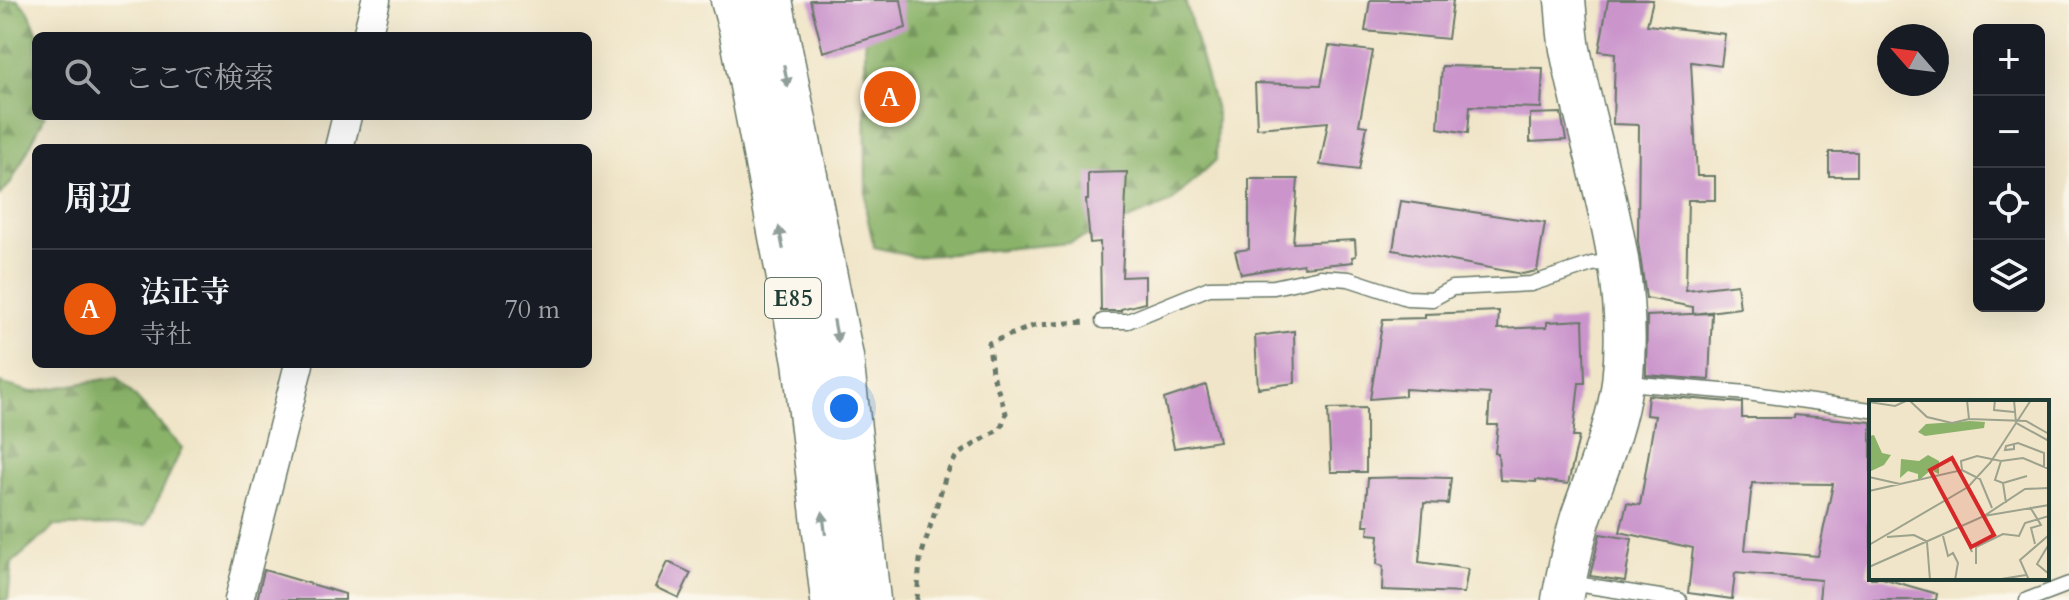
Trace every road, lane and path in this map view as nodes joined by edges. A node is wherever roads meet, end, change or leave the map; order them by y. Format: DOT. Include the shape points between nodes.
graph roads {
  1 [pos="376,0"];
  2 [pos="733,0"];
  3 [pos="770,0"];
  4 [pos="1565,0"];
  5 [pos="368,32"];
  6 [pos="346,120"];
  7 [pos="340,144"];
  8 [pos="1619,260"];
  9 [pos="1103,321"];
  10 [pos="298,368"];
  11 [pos="1622,383"];
  12 [pos="1869,410"];
  13 [pos="2069,584"];
  14 [pos="1564,591"];
  15 [pos="239,600"];
  16 [pos="833,600"];
  17 [pos="868,600"];
  18 [pos="917,600"];
  19 [pos="1679,600"];
  20 [pos="2027,600"];
  1 -- 5 [label="street"];
  16 -- 2 [label="highway, E85, one-way" via="805,361"];
  3 -- 17 [label="highway, E85, one-way" via="841,357"];
  4 -- 8 [label="street" via="1570,52"];
  6 -- 7 [label="street"];
  8 -- 9 [label="lane" via="1531,284 1452,288 1432,299 1320,277 1274,287 1209,288 1128,321"];
  8 -- 11 [label="street"];
  9 -- 18 [label="path" via="1036,325 989,343 992,373 1006,413 1001,428 957,455 946,475 920,560"];
  10 -- 15 [label="street"];
  11 -- 12 [label="lane"];
  11 -- 14 [label="street"];
  13 -- 20 [label="lane"];
  14 -- 19 [label="lane"];
}
